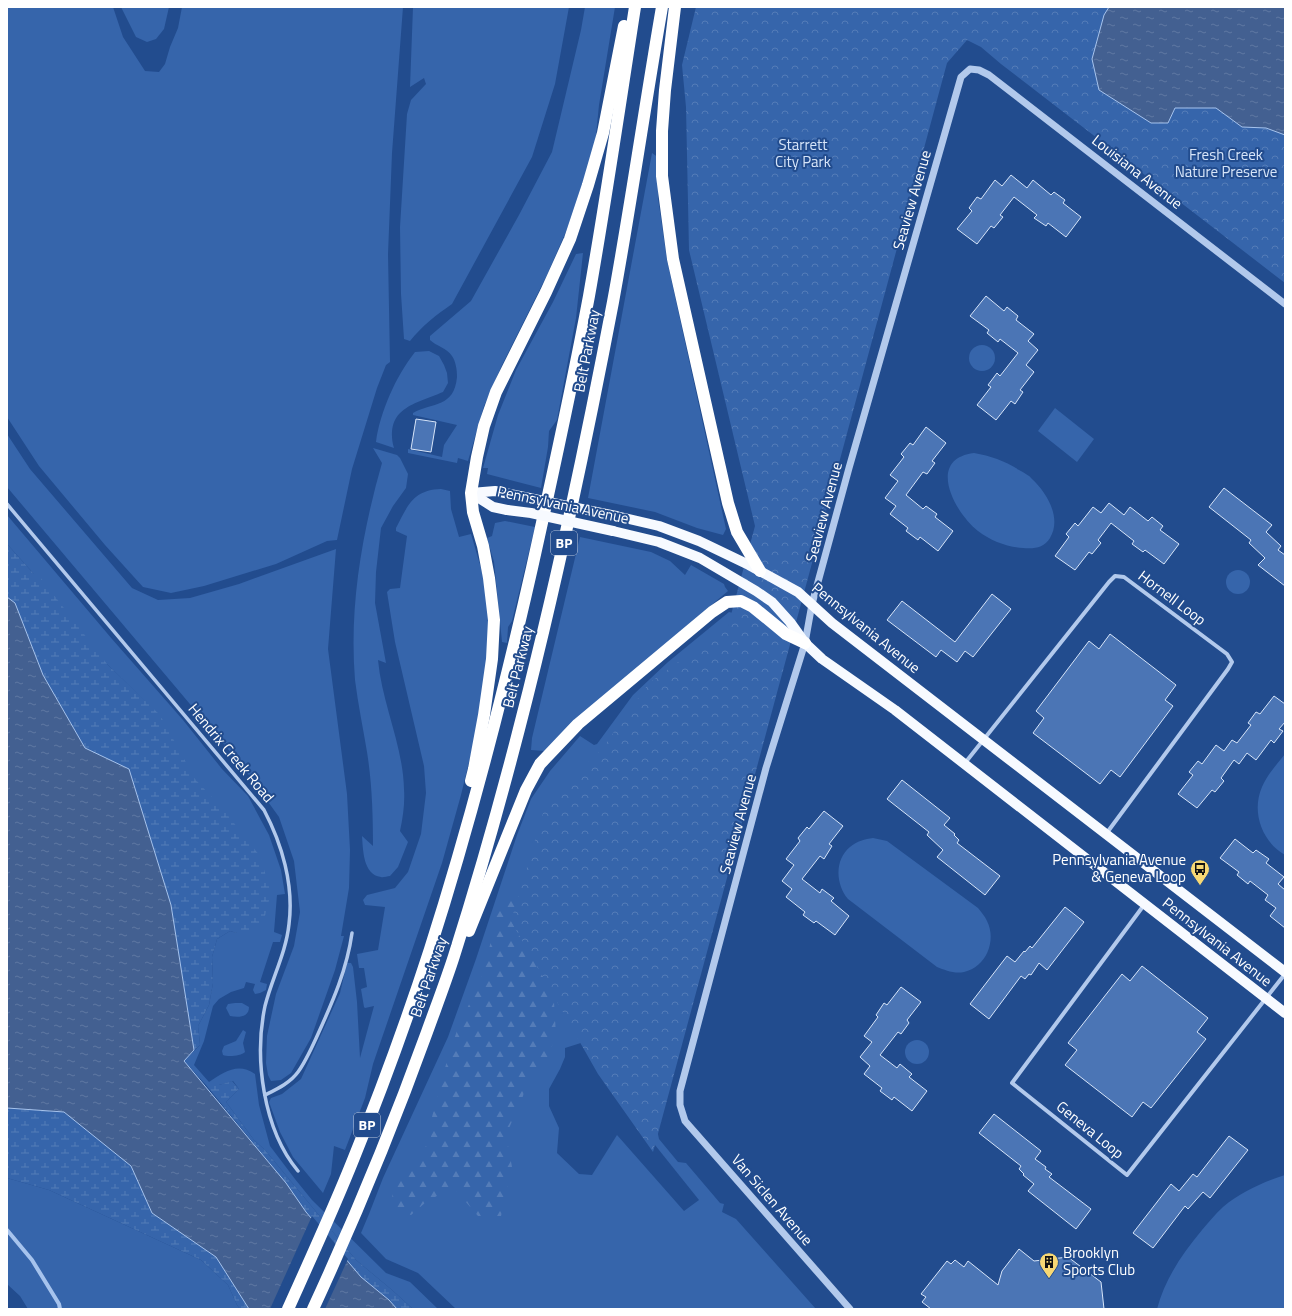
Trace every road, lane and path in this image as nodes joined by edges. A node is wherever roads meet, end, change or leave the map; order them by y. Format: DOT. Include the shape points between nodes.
graph roads {
  1 [pos="628,7"];
  2 [pos="635,7"];
  3 [pos="662,7"];
  4 [pos="675,7"];
  5 [pos="970,69"];
  6 [pos="1285,304"];
  7 [pos="471,493"];
  8 [pos="7,504"];
  9 [pos="760,571"];
  10 [pos="812,604"];
  11 [pos="805,643"];
  12 [pos="984,740"];
  13 [pos="965,764"];
  14 [pos="1106,834"];
  15 [pos="1145,905"];
  16 [pos="352,933"];
  17 [pos="1285,973"];
  18 [pos="1266,998"];
  19 [pos="1285,1013"];
  20 [pos="392,1058"];
  21 [pos="415,1066"];
  22 [pos="266,1095"];
  23 [pos="680,1105"];
  24 [pos="298,1171"];
  25 [pos="288,1309"];
  26 [pos="313,1309"];
  27 [pos="850,1309"];
  1 -- 7 [label="highway" via="603,133 588,185 570,239 496,392 476,457"];
  2 -- 20 [label="highway, Belt Parkway / BP" via="587,302 554,472 512,657 461,846 430,949"];
  3 -- 21 [label="highway, Belt Parkway / BP" via="609,320 537,661 488,846 453,958"];
  4 -- 9 [label="highway" via="662,138 662,176 673,259 728,503 737,532"];
  5 -- 6 [label="street, Louisiana Avenue" via="989,75"];
  5 -- 10 [label="street, Seaview Avenue" via="961,77"];
  7 -- 9 [label="main road, Pennsylvania Avenue, bridge" via="495,491 659,526 699,541"];
  7 -- 11 [label="main road, Pennsylvania Avenue, bridge" via="493,507 659,542 700,558 772,602"];
  7 -- 20 [label="highway" via="489,578 494,620 492,659 474,769"];
  8 -- 22 [label="street, Hendrix Creek Road" via="264,810 273,828 287,875 289,923 285,947 266,1006 261,1054"];
  9 -- 10 [label="main road, Pennsylvania Avenue" via="798,592"];
  10 -- 11 [label="street, Seaview Avenue"];
  10 -- 12 [label="main road, Pennsylvania Avenue"];
  11 -- 13 [label="main road, Pennsylvania Avenue" via="822,659"];
  11 -- 21 [label="highway" via="786,634 753,607 741,601 727,602 578,724 555,747 540,764 526,790"];
  11 -- 23 [label="street, Seaview Avenue" via="766,768 680,1091"];
  12 -- 13 [label="street, Hornell Loop"];
  12 -- 14 [label="main road, Pennsylvania Avenue"];
  12 -- 14 [label="street, Hornell Loop" via="1115,576 1124,577 1227,654 1232,662 1228,669"];
  13 -- 15 [label="main road, Pennsylvania Avenue"];
  14 -- 17 [label="main road, Pennsylvania Avenue"];
  15 -- 18 [label="main road, Pennsylvania Avenue"];
  15 -- 18 [label="street, Geneva Loop" via="1012,1083 1127,1175"];
  16 -- 22 [label="street" via="337,991 307,1057 298,1073 284,1086"];
  17 -- 18 [label="street, Geneva Loop"];
  18 -- 19 [label="main road, Pennsylvania Avenue"];
  20 -- 25 [label="highway, Belt Parkway / BP" via="353,1160"];
  21 -- 26 [label="highway, Belt Parkway / BP" via="359,1207"];
  22 -- 24 [label="street, Hendrix Creek Road" via="274,1131 288,1160"];
  23 -- 27 [label="street, Van Siclen Avenue" via="685,1121"];
}
